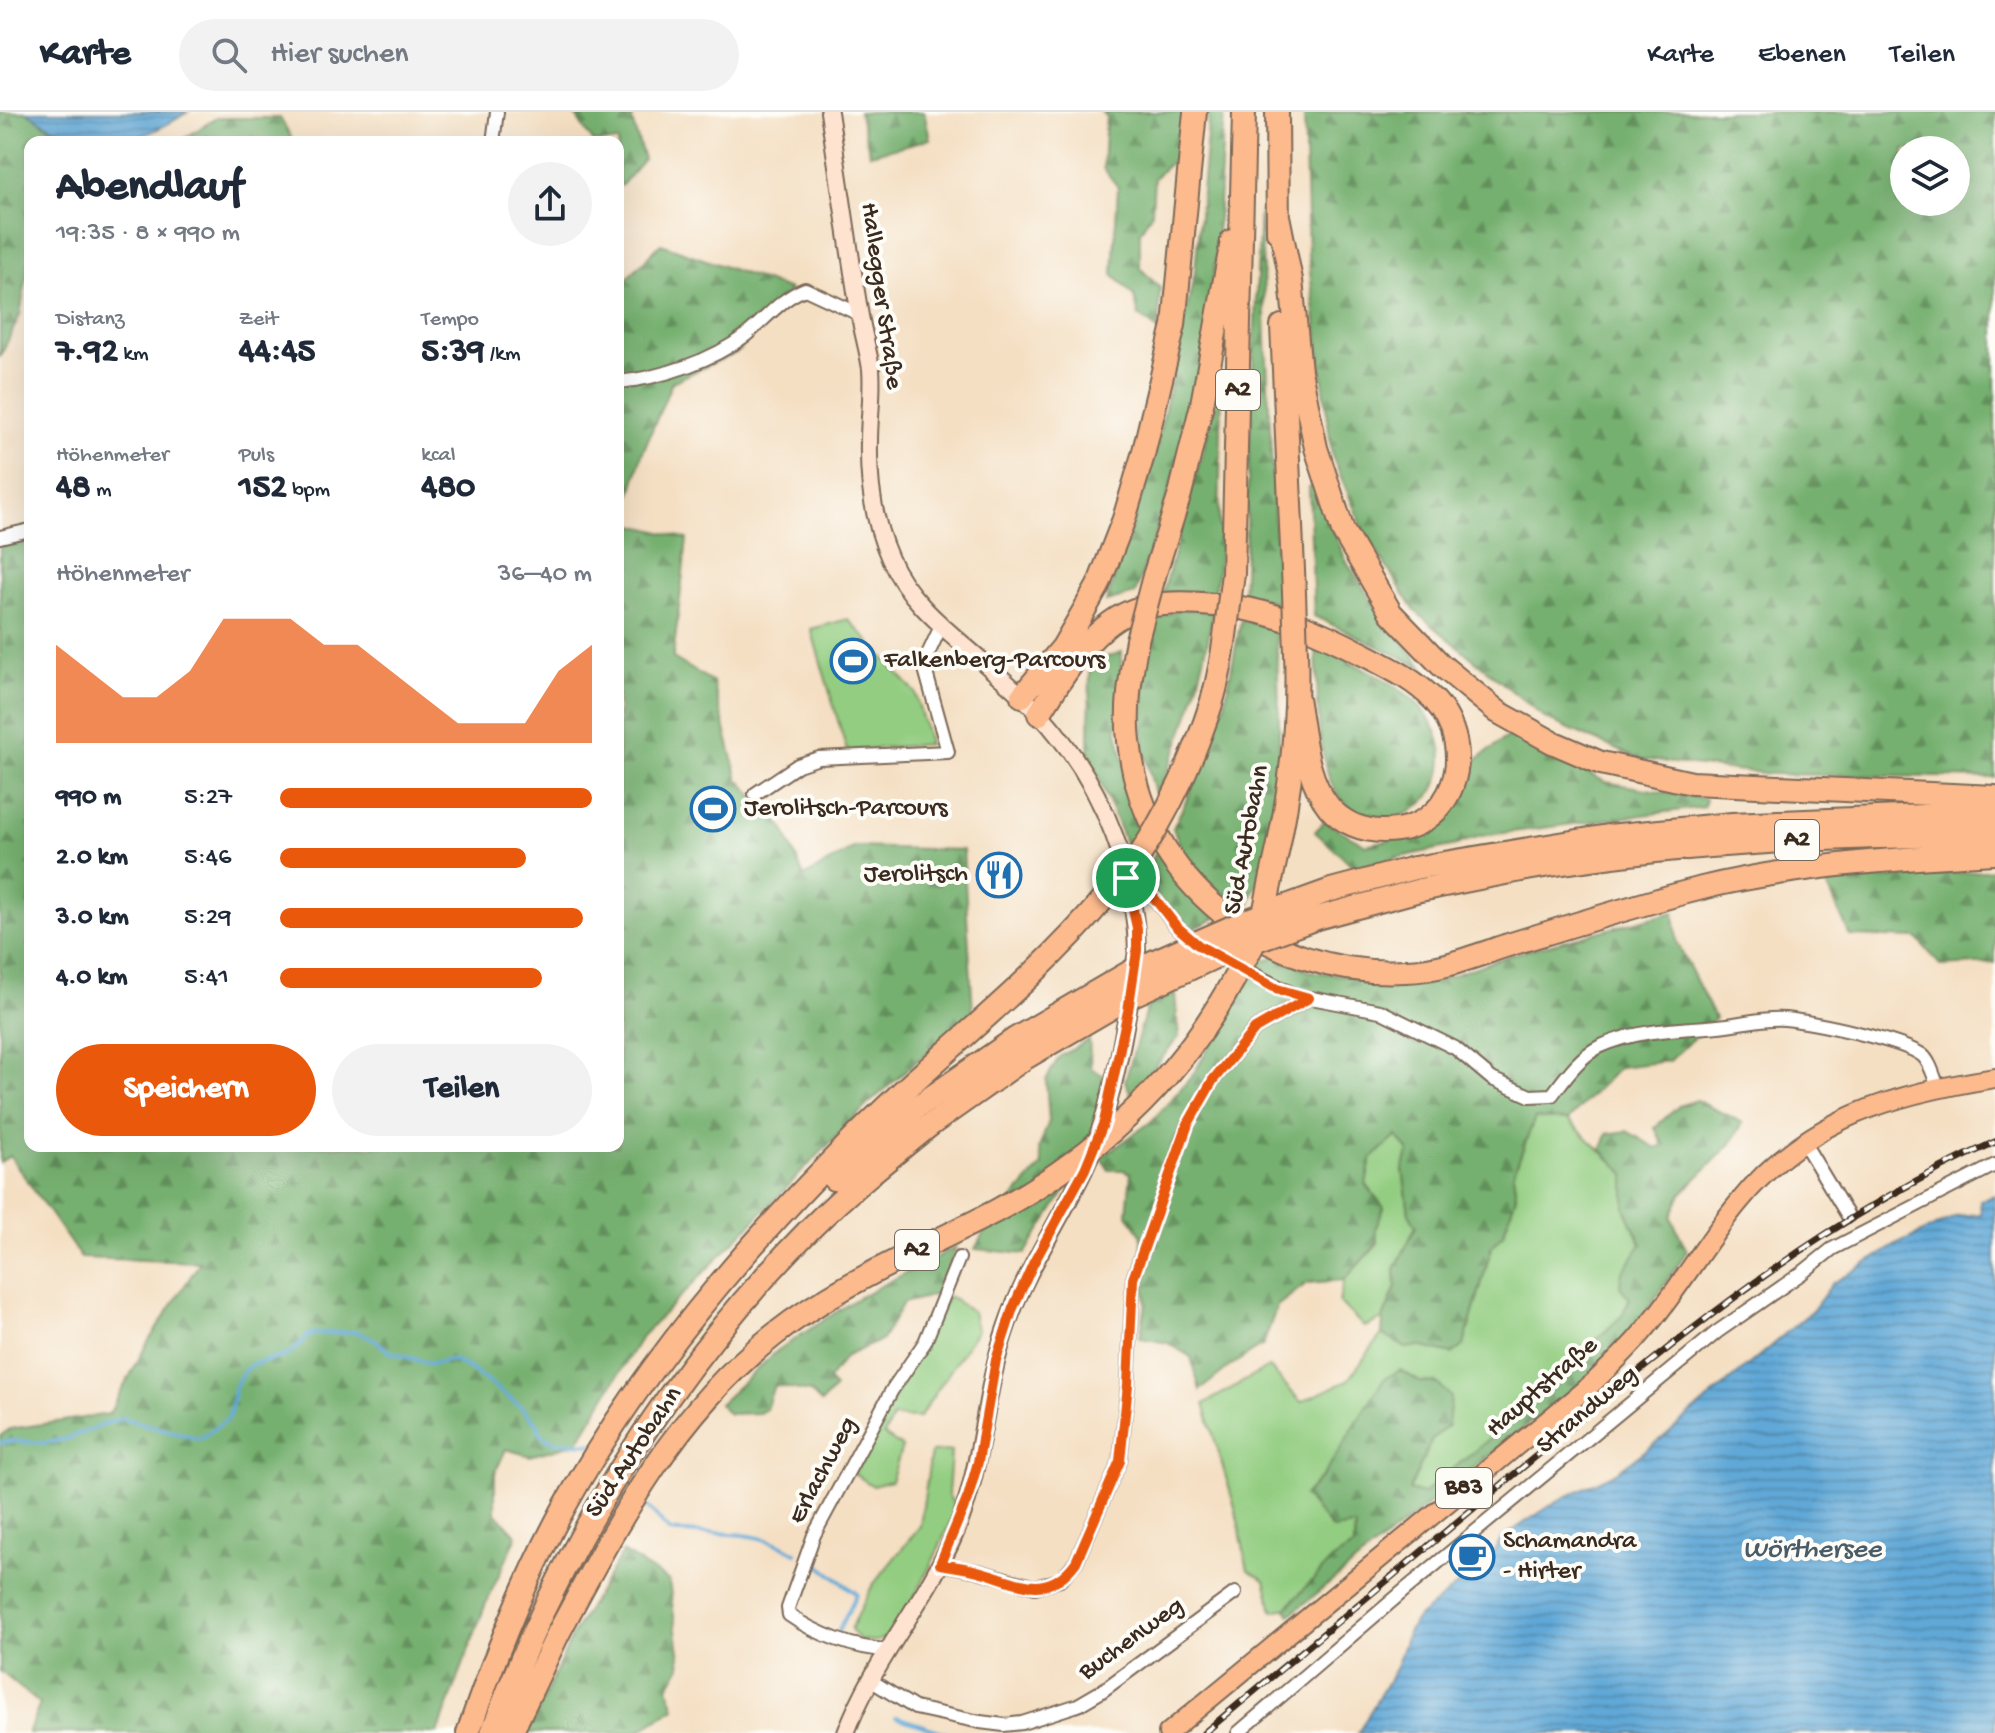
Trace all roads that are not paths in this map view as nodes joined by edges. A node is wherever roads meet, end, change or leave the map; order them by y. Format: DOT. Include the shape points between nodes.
graph roads {
  1 [pos="497,112"];
  2 [pos="829,112"];
  3 [pos="1195,112"];
  4 [pos="1244,112"];
  5 [pos="1277,112"];
  6 [pos="494,136"];
  7 [pos="1241,205"];
  8 [pos="1278,216"];
  9 [pos="859,314"];
  10 [pos="624,381"];
  11 [pos="24,531"];
  12 [pos="0,537"];
  13 [pos="941,626"];
  14 [pos="1022,696"];
  15 [pos="1297,698"];
  16 [pos="1039,714"];
  17 [pos="755,794"];
  18 [pos="1995,797"];
  19 [pos="1891,805"];
  20 [pos="1995,813"];
  21 [pos="1995,834"];
  22 [pos="1995,853"];
  23 [pos="1126,878"];
  24 [pos="1417,879"];
  25 [pos="1309,998"];
  26 [pos="1995,1078"];
  27 [pos="1938,1087"];
  28 [pos="917,1108"];
  29 [pos="1804,1143"];
  30 [pos="1995,1165"];
  31 [pos="1848,1216"];
  32 [pos="959,1258"];
  33 [pos="940,1564"];
  34 [pos="1235,1593"];
  35 [pos="888,1650"];
  36 [pos="870,1680"];
  37 [pos="468,1733"];
  38 [pos="492,1733"];
  39 [pos="511,1733"];
  40 [pos="846,1733"];
  41 [pos="1168,1733"];
  42 [pos="1238,1733"];
  1 -- 6 [label="street"];
  2 -- 9 [label="main road, Hallegger Straße"];
  3 -- 14 [label="highway" via="1174,325 1143,455 1098,586 1063,647"];
  4 -- 7 [label="highway, Süd Autobahn / A2"];
  5 -- 8 [label="highway, Süd Autobahn / A2"];
  7 -- 22 [label="highway, bridge" via="1202,404 1137,640 1127,709 1142,801 1176,865 1211,904 1250,934 1315,963 1408,971 1449,965 1704,888 1845,864"];
  7 -- 28 [label="highway, Süd Autobahn / A2, bridge" via="1233,574 1212,699 1186,769 1138,858"];
  8 -- 15 [label="highway, Süd Autobahn / A2, bridge"];
  8 -- 19 [label="highway" via="1300,371 1316,448 1343,531 1391,613 1441,665 1498,712 1601,763 1692,783 1784,789"];
  9 -- 10 [label="street" via="805,289 719,352 681,368"];
  9 -- 13 [label="main road, Hallegger Straße" via="871,367 869,480 874,517 900,580"];
  11 -- 12 [label="street"];
  13 -- 14 [label="main road, Hallegger Straße"];
  13 -- 17 [label="street" via="925,669 948,752 819,758 798,765"];
  14 -- 16 [label="main road, Hallegger Straße"];
  15 -- 16 [label="highway" via="1310,770 1339,816 1367,831 1399,831 1422,823 1438,809 1451,789 1458,758 1456,741 1436,703 1401,674 1340,642 1252,611 1188,602 1146,606 1128,614 1090,642"];
  15 -- 39 [label="highway, Süd Autobahn / A2, bridge" via="1287,815 1259,932 1220,1004 1181,1059 1103,1141 1038,1186 847,1287 773,1335 710,1394 655,1464 605,1547"];
  16 -- 23 [label="main road, Hallegger Straße" via="1095,792"];
  18 -- 19 [label="highway"];
  19 -- 20 [label="highway, A2"];
  19 -- 24 [label="highway, A2" via="1608,836"];
  21 -- 24 [label="highway, A2" via="1803,839"];
  23 -- 25 [label="street" via="1155,899 1198,945 1277,989"];
  23 -- 33 [label="main road, Hallegger Straße" via="1137,951 1104,1122 1013,1308 996,1360 971,1486"];
  24 -- 28 [label="highway, A2, bridge" via="1331,890 1130,972 1015,1039"];
  25 -- 27 [label="street" via="1380,1011 1455,1048 1492,1079 1530,1096 1552,1095 1596,1048 1627,1036 1783,1019 1913,1050 1926,1058"];
  25 -- 33 [label="street" via="1255,1029 1213,1080 1188,1124 1133,1279 1120,1461 1076,1562 1060,1580 1035,1587"];
  26 -- 27 [label="main road, B83"];
  27 -- 29 [label="main road, Hauptstraße / B83" via="1870,1107"];
  28 -- 37 [label="highway, Süd Autobahn / A2" via="859,1132 718,1287 657,1365 565,1505 515,1611"];
  28 -- 38 [label="highway, A2" via="852,1190 763,1279 699,1354 646,1427 570,1554"];
  29 -- 31 [label="street"];
  29 -- 41 [label="main road, Hauptstraße / B83" via="1753,1186 1642,1333 1594,1382"];
  30 -- 42 [label="street, Strandweg" via="1832,1249 1717,1332"];
  32 -- 35 [label="street, Erlachweg" via="925,1342 892,1390 814,1535 788,1608 789,1615 830,1636"];
  33 -- 35 [label="main road, Hallegger Straße"];
  34 -- 36 [label="street, Buchenweg" via="1102,1691 1078,1705 1022,1723 980,1722 915,1708"];
  35 -- 36 [label="main road, Hallegger Straße"];
  36 -- 40 [label="main road, Hallegger Straße"];
}
